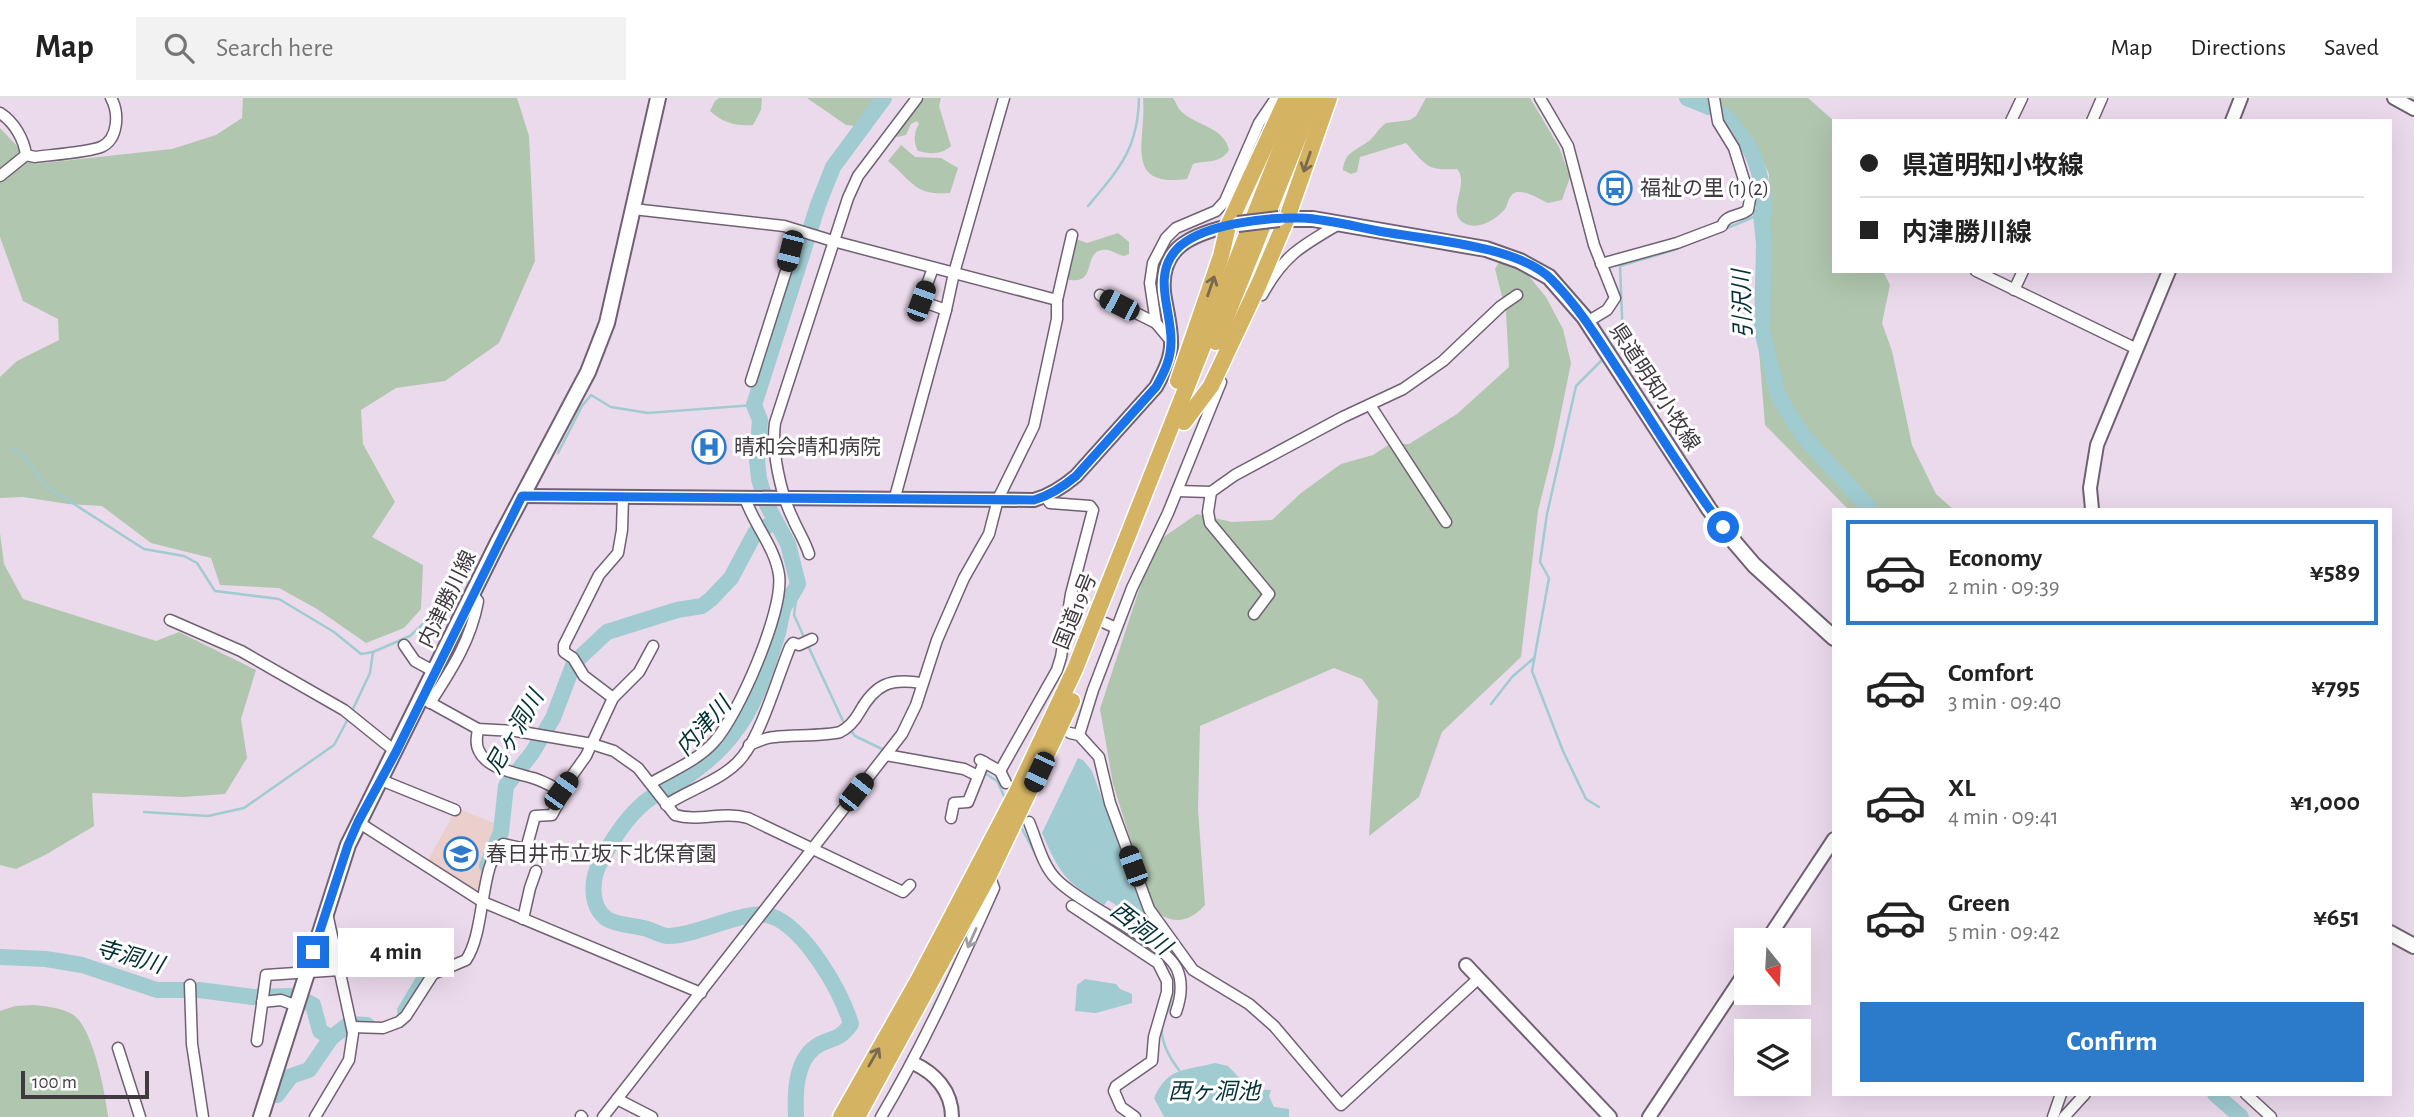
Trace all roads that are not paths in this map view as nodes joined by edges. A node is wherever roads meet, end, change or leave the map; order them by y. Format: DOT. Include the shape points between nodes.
graph roads {
  1 [pos="111,98"];
  2 [pos="658,98"];
  3 [pos="917,98"];
  4 [pos="1004,98"];
  5 [pos="1276,98"];
  6 [pos="1287,98"];
  7 [pos="1301,98"];
  8 [pos="1314,98"];
  9 [pos="1329,98"];
  10 [pos="1540,98"];
  11 [pos="1714,98"];
  12 [pos="2022,98"];
  13 [pos="2102,98"];
  14 [pos="2241,98"];
  15 [pos="2395,98"];
  16 [pos="2414,109"];
  17 [pos="0,113"];
  18 [pos="2012,119"];
  19 [pos="2093,119"];
  20 [pos="2233,119"];
  21 [pos="26,155"];
  22 [pos="0,176"];
  23 [pos="633,209"];
  24 [pos="1283,219"];
  25 [pos="1339,224"];
  26 [pos="1233,225"];
  27 [pos="795,231"];
  28 [pos="1072,235"];
  29 [pos="834,241"];
  30 [pos="1601,264"];
  31 [pos="933,268"];
  32 [pos="954,273"];
  33 [pos="1980,273"];
  34 [pos="2022,273"];
  35 [pos="2168,273"];
  36 [pos="2014,290"];
  37 [pos="1100,295"];
  38 [pos="1517,295"];
  39 [pos="1057,300"];
  40 [pos="947,310"];
  41 [pos="1587,322"];
  42 [pos="1156,323"];
  43 [pos="1171,341"];
  44 [pos="2137,349"];
  45 [pos="751,381"];
  46 [pos="1370,405"];
  47 [pos="1179,422"];
  48 [pos="1177,491"];
  49 [pos="1211,492"];
  50 [pos="522,496"];
  51 [pos="1045,496"];
  52 [pos="623,497"];
  53 [pos="784,497"];
  54 [pos="895,497"];
  55 [pos="745,498"];
  56 [pos="998,499"];
  57 [pos="2092,508"];
  58 [pos="1446,522"];
  59 [pos="809,554"];
  60 [pos="473,595"];
  61 [pos="1254,614"];
  62 [pos="170,620"];
  63 [pos="1110,625"];
  64 [pos="1832,636"];
  65 [pos="812,639"];
  66 [pos="404,645"];
  67 [pos="653,646"];
  68 [pos="435,672"];
  69 [pos="922,683"];
  70 [pos="613,698"];
  71 [pos="426,700"];
  72 [pos="478,729"];
  73 [pos="592,744"];
  74 [pos="749,746"];
  75 [pos="396,752"];
  76 [pos="886,755"];
  77 [pos="1000,771"];
  78 [pos="978,776"];
  79 [pos="381,780"];
  80 [pos="651,783"];
  81 [pos="1006,783"];
  82 [pos="561,791"];
  83 [pos="666,804"];
  84 [pos="455,810"];
  85 [pos="951,818"];
  86 [pos="358,822"];
  87 [pos="1029,822"];
  88 [pos="1832,842"];
  89 [pos="812,848"];
  90 [pos="536,872"];
  91 [pos="989,875"];
  92 [pos="910,885"];
  93 [pos="483,902"];
  94 [pos="1072,906"];
  95 [pos="327,909"];
  96 [pos="523,919"];
  97 [pos="1775,928"];
  98 [pos="2392,934"];
  99 [pos="2414,946"];
  100 [pos="1163,959"];
  101 [pos="1466,965"];
  102 [pos="340,970"];
  103 [pos="307,974"];
  104 [pos="1479,978"];
  105 [pos="190,985"];
  106 [pos="1734,989"];
  107 [pos="701,993"];
  108 [pos="262,1002"];
  109 [pos="297,1006"];
  110 [pos="1176,1012"];
  111 [pos="352,1027"];
  112 [pos="257,1041"];
  113 [pos="118,1048"];
  114 [pos="913,1063"];
  115 [pos="2061,1096"];
  116 [pos="2083,1096"];
  117 [pos="2248,1096"];
  118 [pos="617,1099"];
  119 [pos="140,1117"];
  120 [pos="203,1117"];
  121 [pos="261,1117"];
  122 [pos="315,1117"];
  123 [pos="603,1117"];
  124 [pos="652,1117"];
  125 [pos="841,1117"];
  126 [pos="857,1117"];
  127 [pos="881,1117"];
  128 [pos="952,1117"];
  129 [pos="1135,1117"];
  130 [pos="1610,1117"];
  131 [pos="1649,1117"];
  132 [pos="2053,1117"];
  133 [pos="2064,1117"];
  134 [pos="2270,1117"];
  1 -- 21 [label="street" via="117,119 111,138 102,147"];
  2 -- 23 [label="main road, 内津勝川線"];
  3 -- 29 [label="street" via="858,176"];
  4 -- 32 [label="street"];
  5 -- 42 [label="street" via="1259,123 1225,201 1216,211 1176,228 1158,250 1150,283"];
  6 -- 26 [label="highway"];
  7 -- 47 [label="highway, 国道19号"];
  8 -- 47 [label="highway, 国道19号"];
  9 -- 24 [label="highway, one-way"];
  10 -- 30 [label="street" via="1568,146"];
  11 -- 30 [label="street" via="1718,122 1734,148 1750,199 1748,210 1704,234"];
  12 -- 18 [label="street"];
  13 -- 19 [label="street"];
  14 -- 20 [label="street"];
  15 -- 16 [label="street"];
  17 -- 21 [label="street" via="14,126"];
  21 -- 22 [label="street"];
  23 -- 27 [label="street"];
  23 -- 50 [label="main road, 内津勝川線" via="598,348"];
  24 -- 25 [label="main road, 県道明知小牧線"];
  24 -- 26 [label="main road, 県道明知小牧線, bridge"];
  24 -- 47 [label="highway" via="1211,386"];
  25 -- 41 [label="main road, 県道明知小牧線" via="1486,249 1520,261 1549,277"];
  25 -- 48 [label="street" via="1289,255 1273,274 1208,411"];
  26 -- 43 [label="street" via="1185,240 1173,253 1165,269 1164,289"];
  47 -- 26 [label="highway, one-way" via="1179,380"];
  27 -- 29 [label="street"];
  27 -- 45 [label="street"];
  28 -- 39 [label="street"];
  29 -- 31 [label="street"];
  29 -- 53 [label="street" via="775,424 778,477"];
  30 -- 41 [label="street" via="1615,298 1607,310"];
  31 -- 32 [label="street"];
  31 -- 40 [label="street" via="921,301"];
  32 -- 39 [label="street"];
  32 -- 40 [label="street"];
  33 -- 36 [label="street"];
  34 -- 36 [label="street"];
  35 -- 44 [label="street"];
  36 -- 44 [label="street"];
  37 -- 42 [label="street"];
  38 -- 46 [label="street" via="1443,361"];
  39 -- 56 [label="street" via="1034,426"];
  40 -- 54 [label="street"];
  41 -- 64 [label="main road, 県道明知小牧線" via="1736,544"];
  42 -- 43 [label="street"];
  43 -- 51 [label="street" via="1166,370 1156,387 1076,476"];
  44 -- 57 [label="street" via="2097,444"];
  46 -- 49 [label="street"];
  46 -- 58 [label="street"];
  47 -- 63 [label="highway, 国道19号"];
  125 -- 47 [label="highway, 国道19号, one-way" via="1017,792 1075,669"];
  48 -- 49 [label="street"];
  48 -- 63 [label="street"];
  49 -- 61 [label="street" via="1210,523 1269,594"];
  50 -- 52 [label="street"];
  50 -- 60 [label="main road, 内津勝川線"];
  51 -- 56 [label="street"];
  51 -- 77 [label="street" via="1050,503 1093,510 1057,670 1034,718"];
  52 -- 55 [label="street"];
  52 -- 70 [label="street" via="618,553 599,575 564,645 564,652 584,676"];
  53 -- 54 [label="street"];
  53 -- 55 [label="street"];
  53 -- 59 [label="street"];
  54 -- 56 [label="street"];
  55 -- 80 [label="street" via="776,564 779,590 770,625 728,726 700,755"];
  56 -- 69 [label="street" via="989,534 964,578"];
  60 -- 68 [label="main road, 内津勝川線"];
  60 -- 71 [label="street" via="478,601 474,625 461,656"];
  62 -- 75 [label="street" via="241,651 344,710"];
  63 -- 91 [label="highway, 国道19号"];
  63 -- 104 [label="street" via="1075,734 1099,757 1110,803 1149,909 1193,970 1249,1004 1274,1026 1341,1105"];
  65 -- 74 [label="street" via="790,646"];
  66 -- 68 [label="street" via="415,661"];
  67 -- 70 [label="street" via="639,672"];
  68 -- 71 [label="main road, 内津勝川線"];
  69 -- 74 [label="street" via="889,682 876,689 854,721 840,732 771,737"];
  69 -- 76 [label="street" via="902,734"];
  70 -- 73 [label="street"];
  71 -- 72 [label="street"];
  71 -- 75 [label="main road, 内津勝川線"];
  72 -- 73 [label="street"];
  72 -- 82 [label="street" via="479,751 494,765"];
  73 -- 80 [label="street" via="627,758"];
  73 -- 82 [label="street"];
  74 -- 83 [label="street" via="743,757 718,776"];
  75 -- 79 [label="main road, 内津勝川線"];
  76 -- 78 [label="street" via="964,769"];
  76 -- 89 [label="street"];
  77 -- 78 [label="street" via="982,761"];
  77 -- 81 [label="street"];
  78 -- 85 [label="street" via="968,802 954,803"];
  79 -- 84 [label="street"];
  79 -- 86 [label="main road, 内津勝川線"];
  80 -- 83 [label="street"];
  82 -- 93 [label="street" via="552,815 536,816 526,849 499,846"];
  83 -- 89 [label="street" via="675,815 684,817 720,814 748,818"];
  86 -- 93 [label="street"];
  86 -- 95 [label="main road, 内津勝川線"];
  87 -- 100 [label="street" via="1048,869 1061,883"];
  88 -- 97 [label="street"];
  89 -- 92 [label="street" via="902,892"];
  89 -- 107 [label="street"];
  90 -- 96 [label="street"];
  91 -- 114 [label="street, one-way" via="994,888"];
  91 -- 126 [label="highway, 国道19号"];
  93 -- 96 [label="street"];
  93 -- 111 [label="street" via="466,960 433,974 399,1022 374,1029"];
  94 -- 100 [label="street"];
  95 -- 102 [label="street"];
  95 -- 103 [label="main road, 内津勝川線"];
  96 -- 107 [label="street"];
  98 -- 99 [label="main road"];
  100 -- 110 [label="street" via="1177,969 1181,998"];
  100 -- 129 [label="street" via="1167,992 1152,1061 1114,1091 1121,1107"];
  101 -- 104 [label="street"];
  102 -- 103 [label="street"];
  102 -- 111 [label="street"];
  103 -- 108 [label="street" via="266,975"];
  103 -- 109 [label="main road, 内津勝川線"];
  104 -- 130 [label="street"];
  105 -- 120 [label="street" via="192,1044"];
  106 -- 131 [label="street"];
  107 -- 118 [label="street"];
  108 -- 109 [label="street" via="281,1000"];
  108 -- 112 [label="street"];
  109 -- 121 [label="main road, 内津勝川線"];
  111 -- 122 [label="street" via="349,1060"];
  113 -- 119 [label="street"];
  114 -- 127 [label="street"];
  114 -- 128 [label="street" via="938,1079 948,1095"];
  115 -- 132 [label="street"];
  116 -- 133 [label="street"];
  117 -- 134 [label="street"];
  118 -- 123 [label="street"];
  118 -- 124 [label="street"];
}
